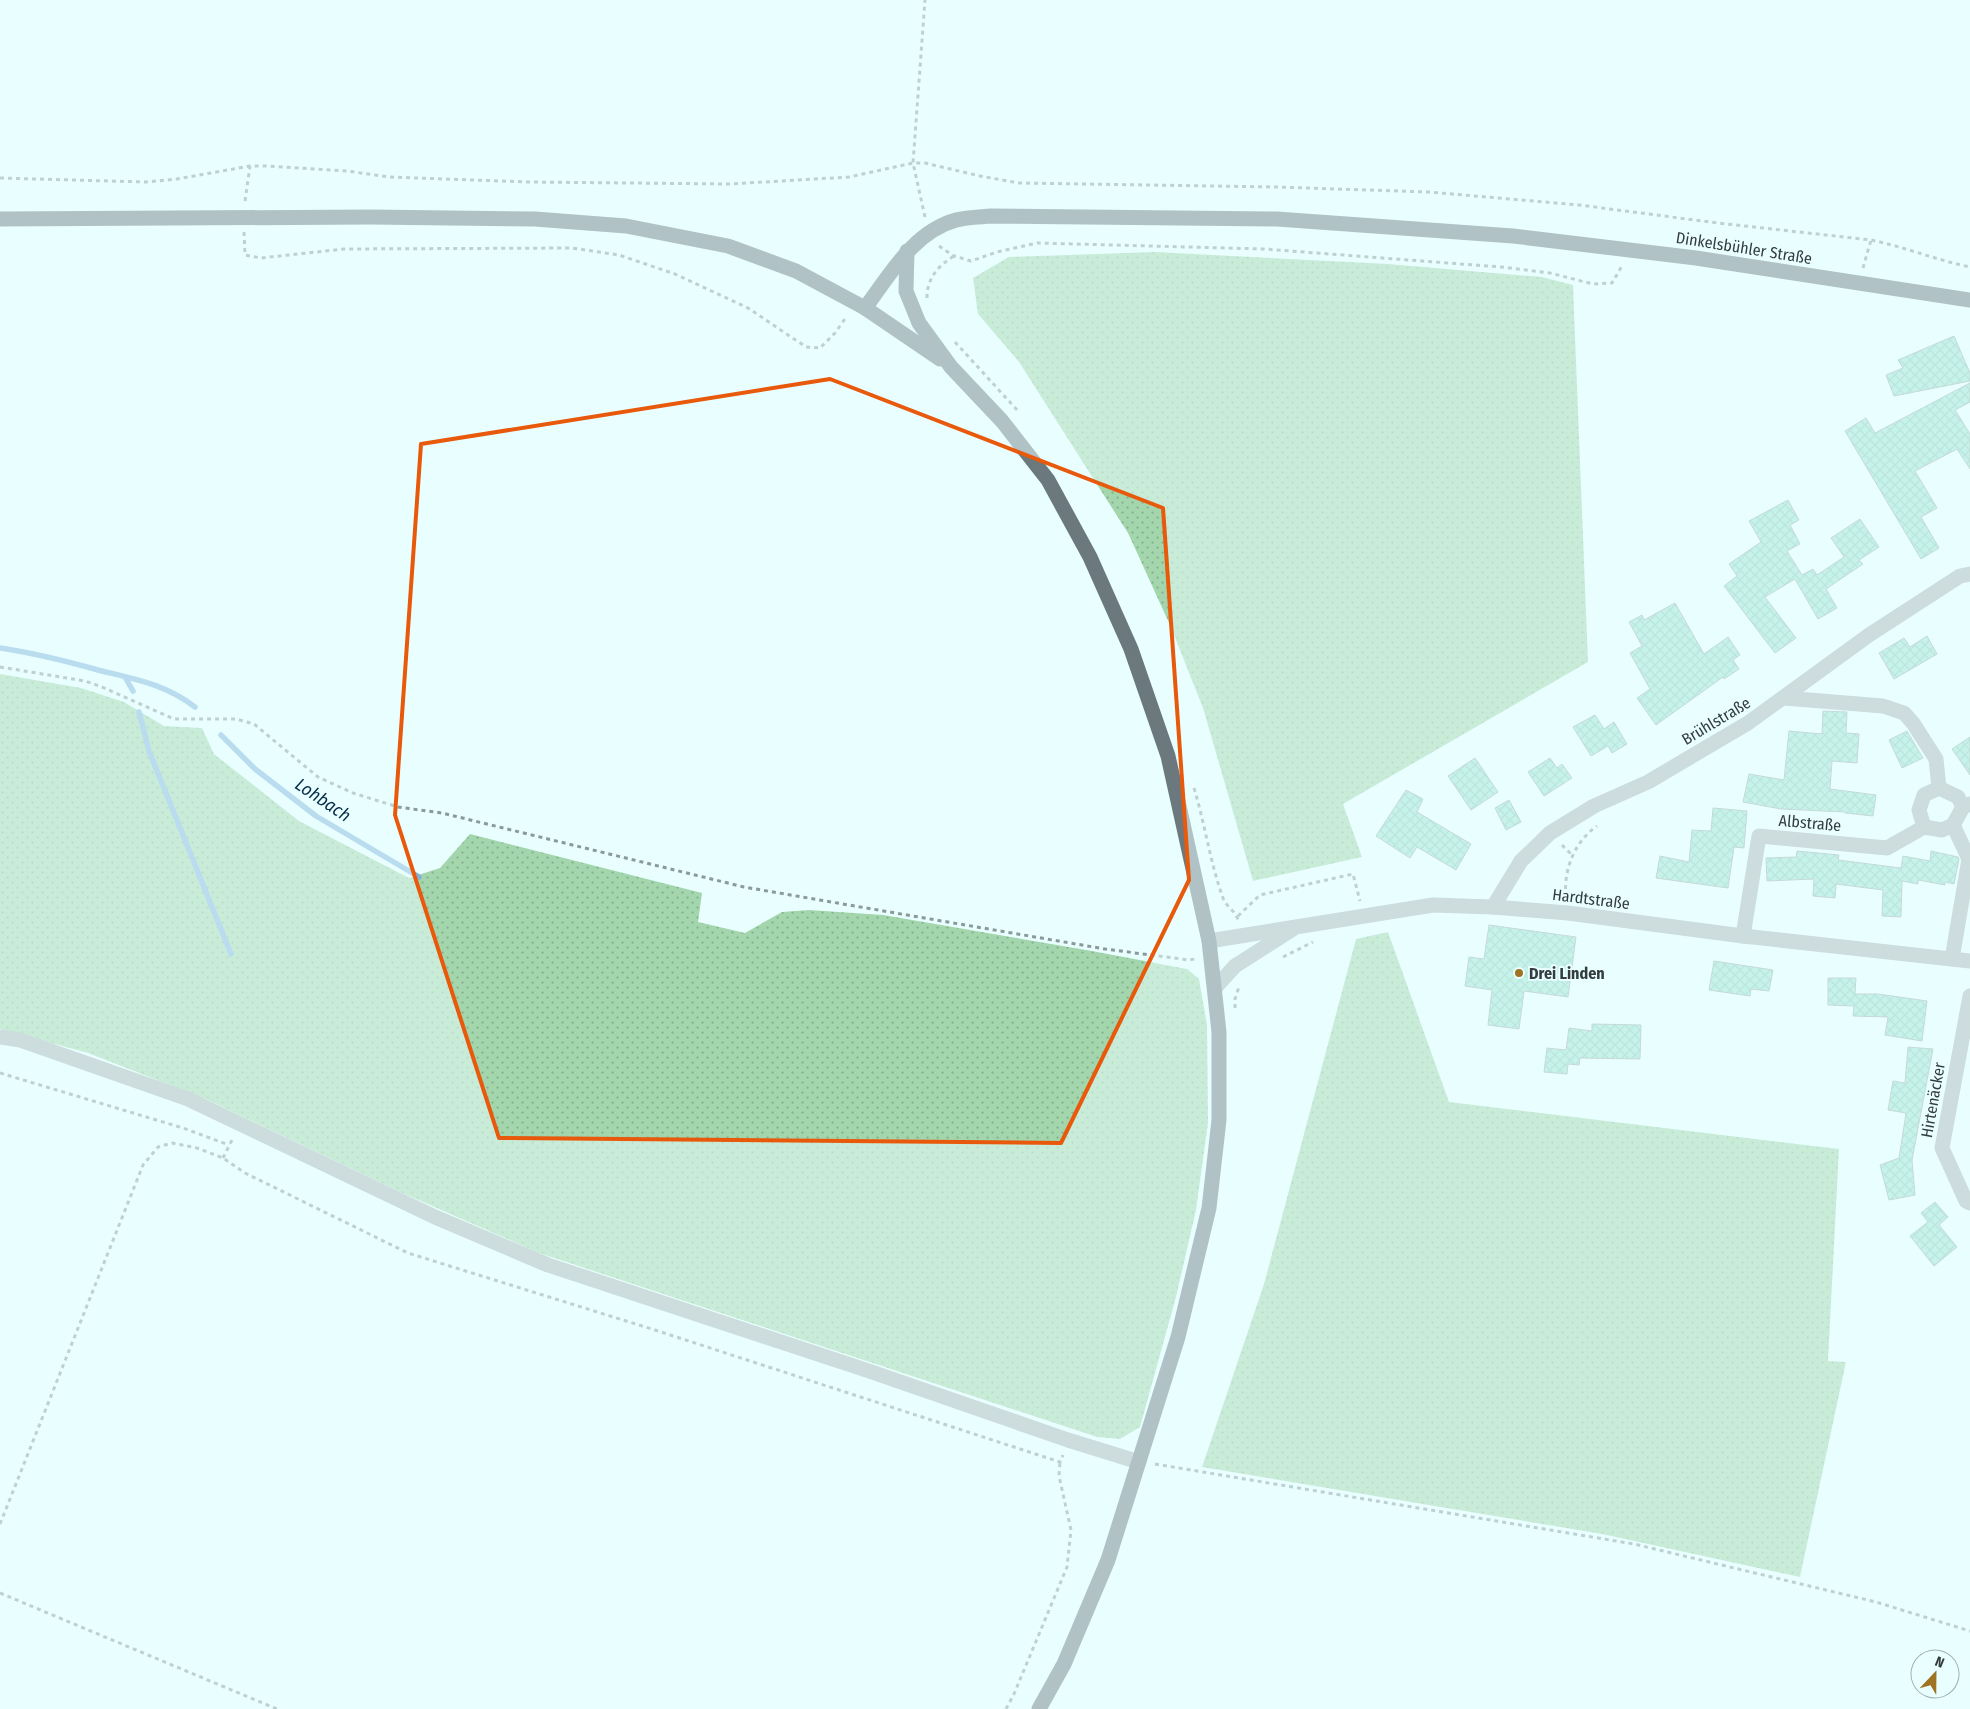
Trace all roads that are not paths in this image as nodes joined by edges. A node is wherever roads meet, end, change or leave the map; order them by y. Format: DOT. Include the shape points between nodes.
graph roads {
  1 [pos="0,219"];
  2 [pos="907,251"];
  3 [pos="1970,300"];
  4 [pos="861,306"];
  5 [pos="951,367"];
  6 [pos="1970,574"];
  7 [pos="1784,698"];
  8 [pos="1940,788"];
  9 [pos="1967,806"];
  10 [pos="1953,824"];
  11 [pos="1924,827"];
  12 [pos="1493,907"];
  13 [pos="1298,926"];
  14 [pos="1743,936"];
  15 [pos="1209,940"];
  16 [pos="1952,959"];
  17 [pos="1970,961"];
  18 [pos="1214,988"];
  19 [pos="1970,996"];
  20 [pos="0,1037"];
  21 [pos="1970,1203"];
  22 [pos="1139,1462"];
  23 [pos="1039,1709"];
  1 -- 4 [label="main road" via="370,216 534,219 626,226 728,246 796,271"];
  2 -- 3 [label="main road, Dinkelsbühler Straße" via="928,233 956,220 991,216 1277,219 1513,236 1696,258"];
  2 -- 4 [label="main road, Dinkelsbühler Straße"];
  2 -- 5 [label="main road" via="906,291 919,323"];
  4 -- 5 [label="main road"];
  5 -- 15 [label="main road" via="1002,421 1048,480 1090,557 1131,649 1168,756"];
  6 -- 7 [label="street, Brühlstraße" via="1960,576 1869,635"];
  7 -- 8 [label="street" via="1883,706 1904,713 1936,759"];
  7 -- 12 [label="street, Brühlstraße" via="1648,782 1594,806 1550,833 1521,861"];
  8 -- 9 [label="street"];
  8 -- 11 [label="street" via="1924,795 1919,810"];
  9 -- 10 [label="street"];
  10 -- 11 [label="street, Albstraße" via="1942,830"];
  10 -- 16 [label="street" via="1969,859"];
  11 -- 14 [label="street, Albstraße" via="1887,848 1758,836"];
  12 -- 13 [label="street, Hardtstraße" via="1433,905"];
  12 -- 14 [label="street, Hardtstraße" via="1568,913"];
  13 -- 15 [label="street, Hardtstraße"];
  13 -- 18 [label="street" via="1235,966"];
  14 -- 16 [label="street, Hardtstraße"];
  15 -- 18 [label="main road"];
  16 -- 17 [label="street, Hardtstraße"];
  18 -- 22 [label="main road" via="1219,1032 1219,1120 1209,1208 1178,1336"];
  19 -- 21 [label="street, Hirtenäcker" via="1942,1148 1966,1201"];
  20 -- 22 [label="street" via="20,1040 188,1099 435,1217 548,1265"];
  22 -- 23 [label="main road" via="1108,1560 1064,1664"];
}
